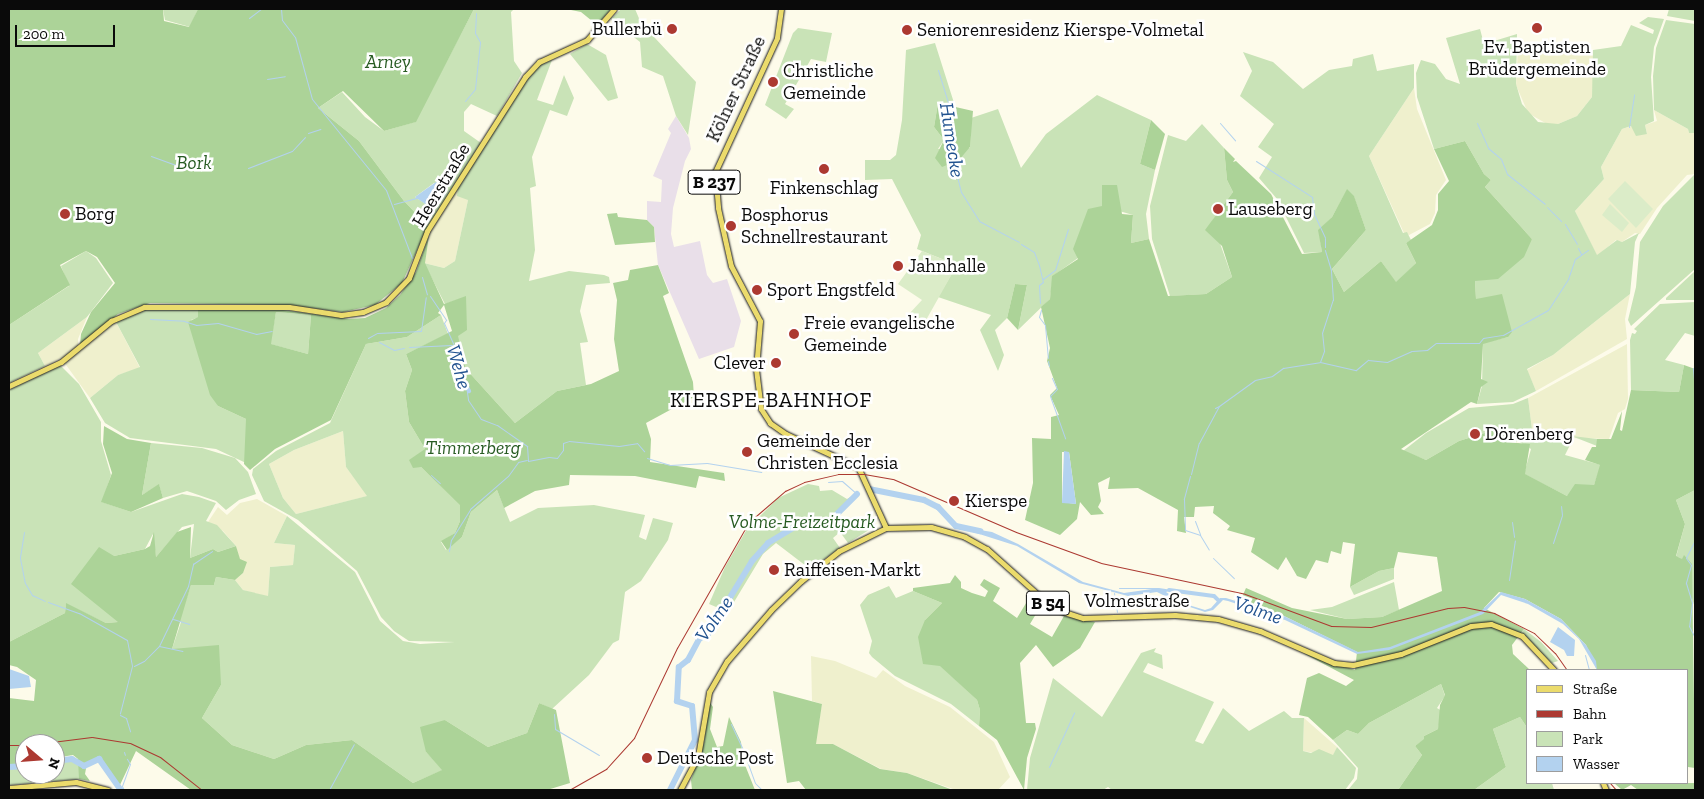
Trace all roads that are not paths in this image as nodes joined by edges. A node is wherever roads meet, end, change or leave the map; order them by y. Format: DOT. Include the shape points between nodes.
graph roads {
  1 [pos="614,9"];
  2 [pos="781,9"];
  3 [pos="9,386"];
  4 [pos="886,528"];
  5 [pos="1553,669"];
  6 [pos="9,788"];
  7 [pos="108,790"];
  8 [pos="680,790"];
  1 -- 3 [label="main road, Heerstraße" via="587,40 540,62 525,77 428,231 409,278 386,302 363,312 346,314 289,308 158,305 120,315 61,362"];
  2 -- 4 [label="main road, Kölner Straße / B 237" via="777,38 717,164 714,180 718,208 731,266 760,321 756,369 761,409 770,423 786,434 852,462 871,489"];
  4 -- 5 [label="main road, Volmestraße / B 54" via="931,527 965,537 987,549 1043,599 1064,612 1083,618 1175,615 1218,619 1260,631 1334,663 1354,665 1401,654 1471,626 1491,624 1509,628 1522,636"];
  4 -- 8 [label="main road, Volmestraße / B 54" via="839,552 801,581 727,661 709,692 698,756"];
  6 -- 7 [label="main road" via="82,782"];
}
